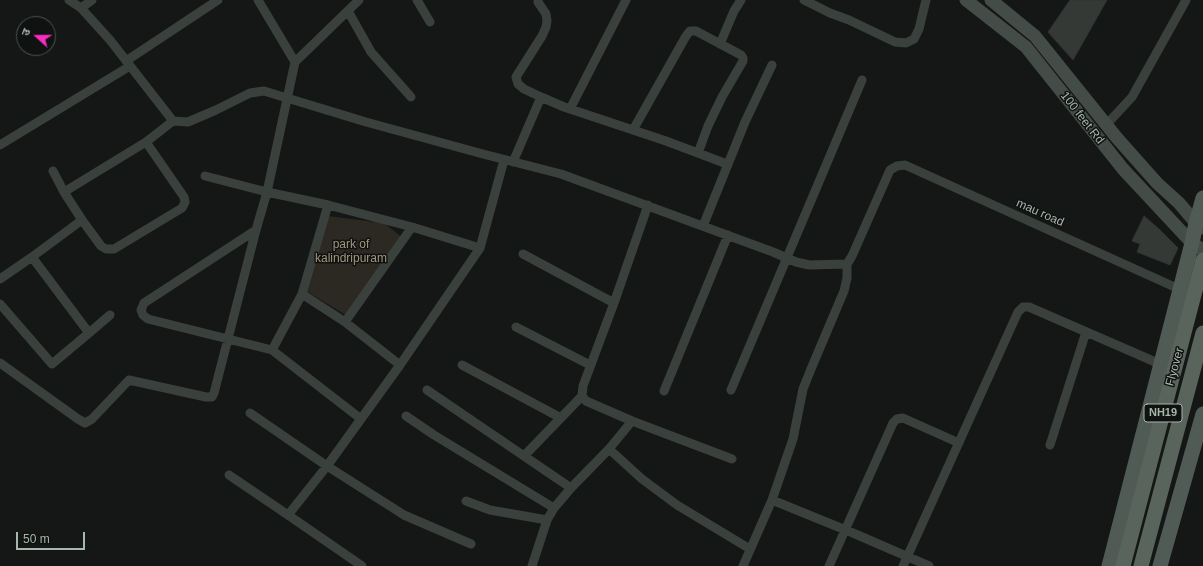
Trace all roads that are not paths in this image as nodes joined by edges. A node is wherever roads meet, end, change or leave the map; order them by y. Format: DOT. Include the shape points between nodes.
graph roads {
  1 [pos="70,0"];
  2 [pos="92,0"];
  3 [pos="218,0"];
  4 [pos="258,0"];
  5 [pos="360,0"];
  6 [pos="417,0"];
  7 [pos="538,0"];
  8 [pos="626,0"];
  9 [pos="741,0"];
  10 [pos="804,0"];
  11 [pos="926,0"];
  12 [pos="966,0"];
  13 [pos="991,0"];
  14 [pos="1186,0"];
  15 [pos="81,8"];
  16 [pos="348,11"];
  17 [pos="430,22"];
  18 [pos="720,44"];
  19 [pos="295,62"];
  20 [pos="128,63"];
  21 [pos="772,65"];
  22 [pos="862,80"];
  23 [pos="411,97"];
  24 [pos="287,98"];
  25 [pos="541,98"];
  26 [pos="570,109"];
  27 [pos="173,121"];
  28 [pos="1106,125"];
  29 [pos="632,130"];
  30 [pos="146,142"];
  31 [pos="0,145"];
  32 [pos="698,153"];
  33 [pos="509,161"];
  34 [pos="727,164"];
  35 [pos="53,171"];
  36 [pos="205,176"];
  37 [pos="64,192"];
  38 [pos="266,192"];
  39 [pos="1203,198"];
  40 [pos="328,205"];
  41 [pos="648,205"];
  42 [pos="82,220"];
  43 [pos="1199,225"];
  44 [pos="703,226"];
  45 [pos="412,227"];
  46 [pos="256,230"];
  47 [pos="728,235"];
  48 [pos="1197,246"];
  49 [pos="480,248"];
  50 [pos="523,254"];
  51 [pos="32,257"];
  52 [pos="787,258"];
  53 [pos="1203,260"];
  54 [pos="846,264"];
  55 [pos="0,279"];
  56 [pos="1179,289"];
  57 [pos="302,294"];
  58 [pos="614,303"];
  59 [pos="0,304"];
  60 [pos="110,315"];
  61 [pos="345,322"];
  62 [pos="516,327"];
  63 [pos="1086,332"];
  64 [pos="1203,332"];
  65 [pos="89,333"];
  66 [pos="228,339"];
  67 [pos="272,350"];
  68 [pos="0,363"];
  69 [pos="1160,364"];
  70 [pos="400,365"];
  71 [pos="462,365"];
  72 [pos="590,365"];
  73 [pos="427,390"];
  74 [pos="731,390"];
  75 [pos="664,391"];
  76 [pos="582,396"];
  77 [pos="250,413"];
  78 [pos="1203,414"];
  79 [pos="406,416"];
  80 [pos="561,418"];
  81 [pos="361,419"];
  82 [pos="632,421"];
  83 [pos="959,443"];
  84 [pos="1050,445"];
  85 [pos="609,449"];
  86 [pos="524,456"];
  87 [pos="732,459"];
  88 [pos="327,466"];
  89 [pos="228,475"];
  90 [pos="571,488"];
  91 [pos="772,500"];
  92 [pos="466,501"];
  93 [pos="554,508"];
  94 [pos="288,515"];
  95 [pos="547,520"];
  96 [pos="846,530"];
  97 [pos="471,544"];
  98 [pos="750,549"];
  99 [pos="907,557"];
  100 [pos="362,566"];
  101 [pos="532,566"];
  102 [pos="743,566"];
  103 [pos="829,566"];
  104 [pos="903,566"];
  105 [pos="929,566"];
  106 [pos="1109,566"];
  107 [pos="1123,566"];
  108 [pos="1142,566"];
  109 [pos="1160,566"];
  1 -- 15 [label="street"];
  2 -- 15 [label="street"];
  3 -- 20 [label="street"];
  4 -- 19 [label="street"];
  5 -- 16 [label="street"];
  6 -- 17 [label="street"];
  7 -- 25 [label="street" via="546,14 546,28 516,77 518,84"];
  8 -- 26 [label="street"];
  9 -- 18 [label="street"];
  10 -- 11 [label="street" via="895,42 906,43 914,39"];
  12 -- 48 [label="main road, 100 feet Rd" via="1026,47 1123,169"];
  13 -- 28 [label="main road" via="1035,36"];
  14 -- 28 [label="street" via="1132,96"];
  15 -- 20 [label="street"];
  16 -- 19 [label="street"];
  16 -- 23 [label="street" via="371,52"];
  18 -- 29 [label="street" via="696,31 690,31"];
  18 -- 32 [label="street" via="741,55 743,61 708,126"];
  19 -- 24 [label="street"];
  20 -- 27 [label="street"];
  20 -- 31 [label="street"];
  21 -- 34 [label="street"];
  22 -- 52 [label="street"];
  24 -- 27 [label="street" via="264,91 250,93 188,122"];
  24 -- 33 [label="street"];
  24 -- 38 [label="street"];
  25 -- 26 [label="street"];
  25 -- 33 [label="street"];
  26 -- 29 [label="street"];
  27 -- 30 [label="street"];
  28 -- 43 [label="main road" via="1157,183"];
  29 -- 32 [label="street"];
  30 -- 37 [label="street"];
  30 -- 42 [label="street" via="184,197 182,208 114,249 101,246"];
  32 -- 34 [label="street"];
  33 -- 41 [label="street" via="561,174"];
  33 -- 49 [label="street"];
  34 -- 44 [label="street"];
  35 -- 37 [label="street"];
  36 -- 38 [label="street"];
  37 -- 42 [label="street"];
  38 -- 40 [label="street"];
  38 -- 46 [label="street"];
  39 -- 43 [label="main road"];
  40 -- 45 [label="street"];
  40 -- 57 [label="street"];
  41 -- 44 [label="street"];
  41 -- 58 [label="street"];
  42 -- 51 [label="street"];
  43 -- 48 [label="main road"];
  44 -- 47 [label="street"];
  45 -- 49 [label="street"];
  45 -- 61 [label="street"];
  46 -- 66 [label="street"];
  46 -- 66 [label="street" via="144,303 142,310 148,319"];
  47 -- 52 [label="street"];
  47 -- 75 [label="street"];
  48 -- 56 [label="main road"];
  49 -- 70 [label="street"];
  50 -- 58 [label="street"];
  51 -- 55 [label="street"];
  51 -- 65 [label="street"];
  52 -- 54 [label="street" via="809,265"];
  52 -- 74 [label="street"];
  53 -- 107 [label="highway, Flyover / NH19"];
  54 -- 56 [label="street, mau road" via="852,256 890,170 905,165"];
  54 -- 91 [label="street" via="847,278 844,291 810,369 793,439"];
  56 -- 69 [label="main road"];
  57 -- 61 [label="street"];
  57 -- 67 [label="street"];
  58 -- 72 [label="street"];
  59 -- 65 [label="street" via="52,364"];
  60 -- 65 [label="street"];
  61 -- 70 [label="street"];
  62 -- 72 [label="street"];
  63 -- 69 [label="street"];
  63 -- 83 [label="street" via="1029,307 1023,307 1018,312"];
  63 -- 84 [label="street"];
  64 -- 108 [label="highway, Flyover / NH19"];
  66 -- 67 [label="street"];
  66 -- 68 [label="street" via="212,397 129,380 92,419 85,423"];
  67 -- 81 [label="street"];
  69 -- 106 [label="main road"];
  70 -- 81 [label="street"];
  71 -- 80 [label="street"];
  72 -- 76 [label="street" via="582,386"];
  73 -- 86 [label="street"];
  76 -- 80 [label="street"];
  76 -- 82 [label="street" via="586,401"];
  77 -- 88 [label="street"];
  78 -- 109 [label="main road"];
  79 -- 93 [label="street"];
  80 -- 86 [label="street"];
  81 -- 88 [label="street"];
  82 -- 85 [label="street"];
  82 -- 87 [label="street"];
  83 -- 96 [label="street" via="903,418 896,419"];
  83 -- 99 [label="street"];
  85 -- 90 [label="street"];
  85 -- 98 [label="street" via="642,479 677,505"];
  86 -- 90 [label="street"];
  88 -- 94 [label="street"];
  88 -- 97 [label="street" via="404,515"];
  89 -- 94 [label="street"];
  90 -- 93 [label="street"];
  91 -- 96 [label="street"];
  91 -- 98 [label="street"];
  92 -- 95 [label="street" via="490,510"];
  93 -- 95 [label="street"];
  94 -- 100 [label="street"];
  95 -- 101 [label="street"];
  96 -- 99 [label="street"];
  96 -- 103 [label="street"];
  98 -- 102 [label="street"];
  99 -- 104 [label="street"];
  99 -- 105 [label="street"];
}
